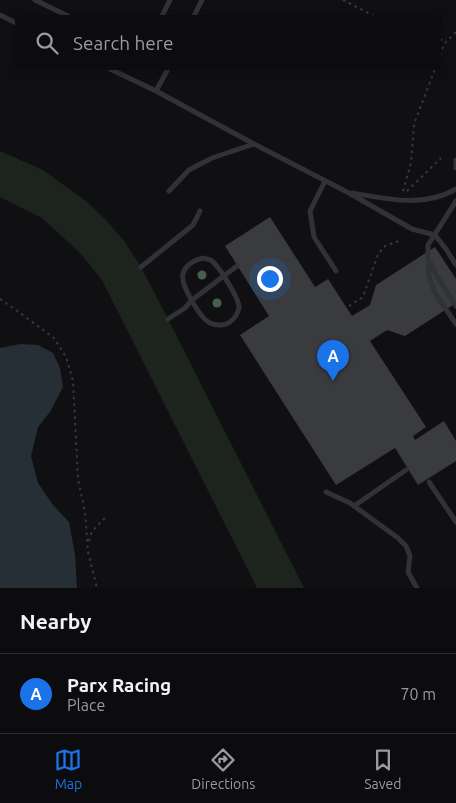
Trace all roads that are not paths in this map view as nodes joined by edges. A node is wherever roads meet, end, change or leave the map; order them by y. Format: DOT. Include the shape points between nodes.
graph roads {
  1 [pos="36,0"];
  2 [pos="170,0"];
  3 [pos="202,0"];
  4 [pos="0,15"];
  5 [pos="66,15"];
  6 [pos="162,15"];
  7 [pos="194,15"];
  8 [pos="15,22"];
  9 [pos="112,70"];
  10 [pos="167,70"];
  11 [pos="156,91"];
  12 [pos="254,144"];
  13 [pos="456,160"];
  14 [pos="456,168"];
  15 [pos="325,181"];
  16 [pos="456,189"];
  17 [pos="169,191"];
  18 [pos="349,193"];
  19 [pos="456,201"];
  20 [pos="200,210"];
  21 [pos="434,236"];
  22 [pos="428,257"];
  23 [pos="456,265"];
  24 [pos="238,266"];
  25 [pos="141,267"];
  26 [pos="336,271"];
  27 [pos="224,276"];
  28 [pos="192,300"];
  29 [pos="456,306"];
  30 [pos="168,319"];
  31 [pos="456,324"];
  32 [pos="406,470"];
  33 [pos="429,482"];
  34 [pos="326,492"];
  35 [pos="354,506"];
  36 [pos="456,522"];
  37 [pos="417,588"];
  1 -- 5 [label="lane"];
  2 -- 6 [label="lane"];
  3 -- 7 [label="lane"];
  4 -- 8 [label="lane"];
  9 -- 11 [label="lane"];
  10 -- 11 [label="lane"];
  11 -- 12 [label="lane"];
  12 -- 15 [label="lane"];
  12 -- 17 [label="lane" via="188,170"];
  13 -- 14 [label="lane"];
  15 -- 18 [label="lane"];
  15 -- 26 [label="lane" via="310,211 314,237"];
  16 -- 18 [label="lane" via="430,199 413,201"];
  18 -- 21 [label="lane" via="412,229"];
  19 -- 21 [label="lane"];
  20 -- 25 [label="lane" via="194,225"];
  21 -- 22 [label="lane" via="428,245"];
  21 -- 23 [label="lane"];
  22 -- 29 [label="lane"];
  22 -- 31 [label="lane" via="429,276 435,293"];
  24 -- 27 [label="lane"];
  27 -- 28 [label="lane"];
  27 -- 28 [label="lane" via="213,261 195,260 182,276"];
  27 -- 28 [label="lane" via="238,299 239,308 231,322 210,324"];
  28 -- 30 [label="lane"];
  32 -- 35 [label="lane"];
  33 -- 36 [label="lane"];
  34 -- 35 [label="lane"];
  35 -- 37 [label="lane" via="406,546 410,556 408,572"];
}
